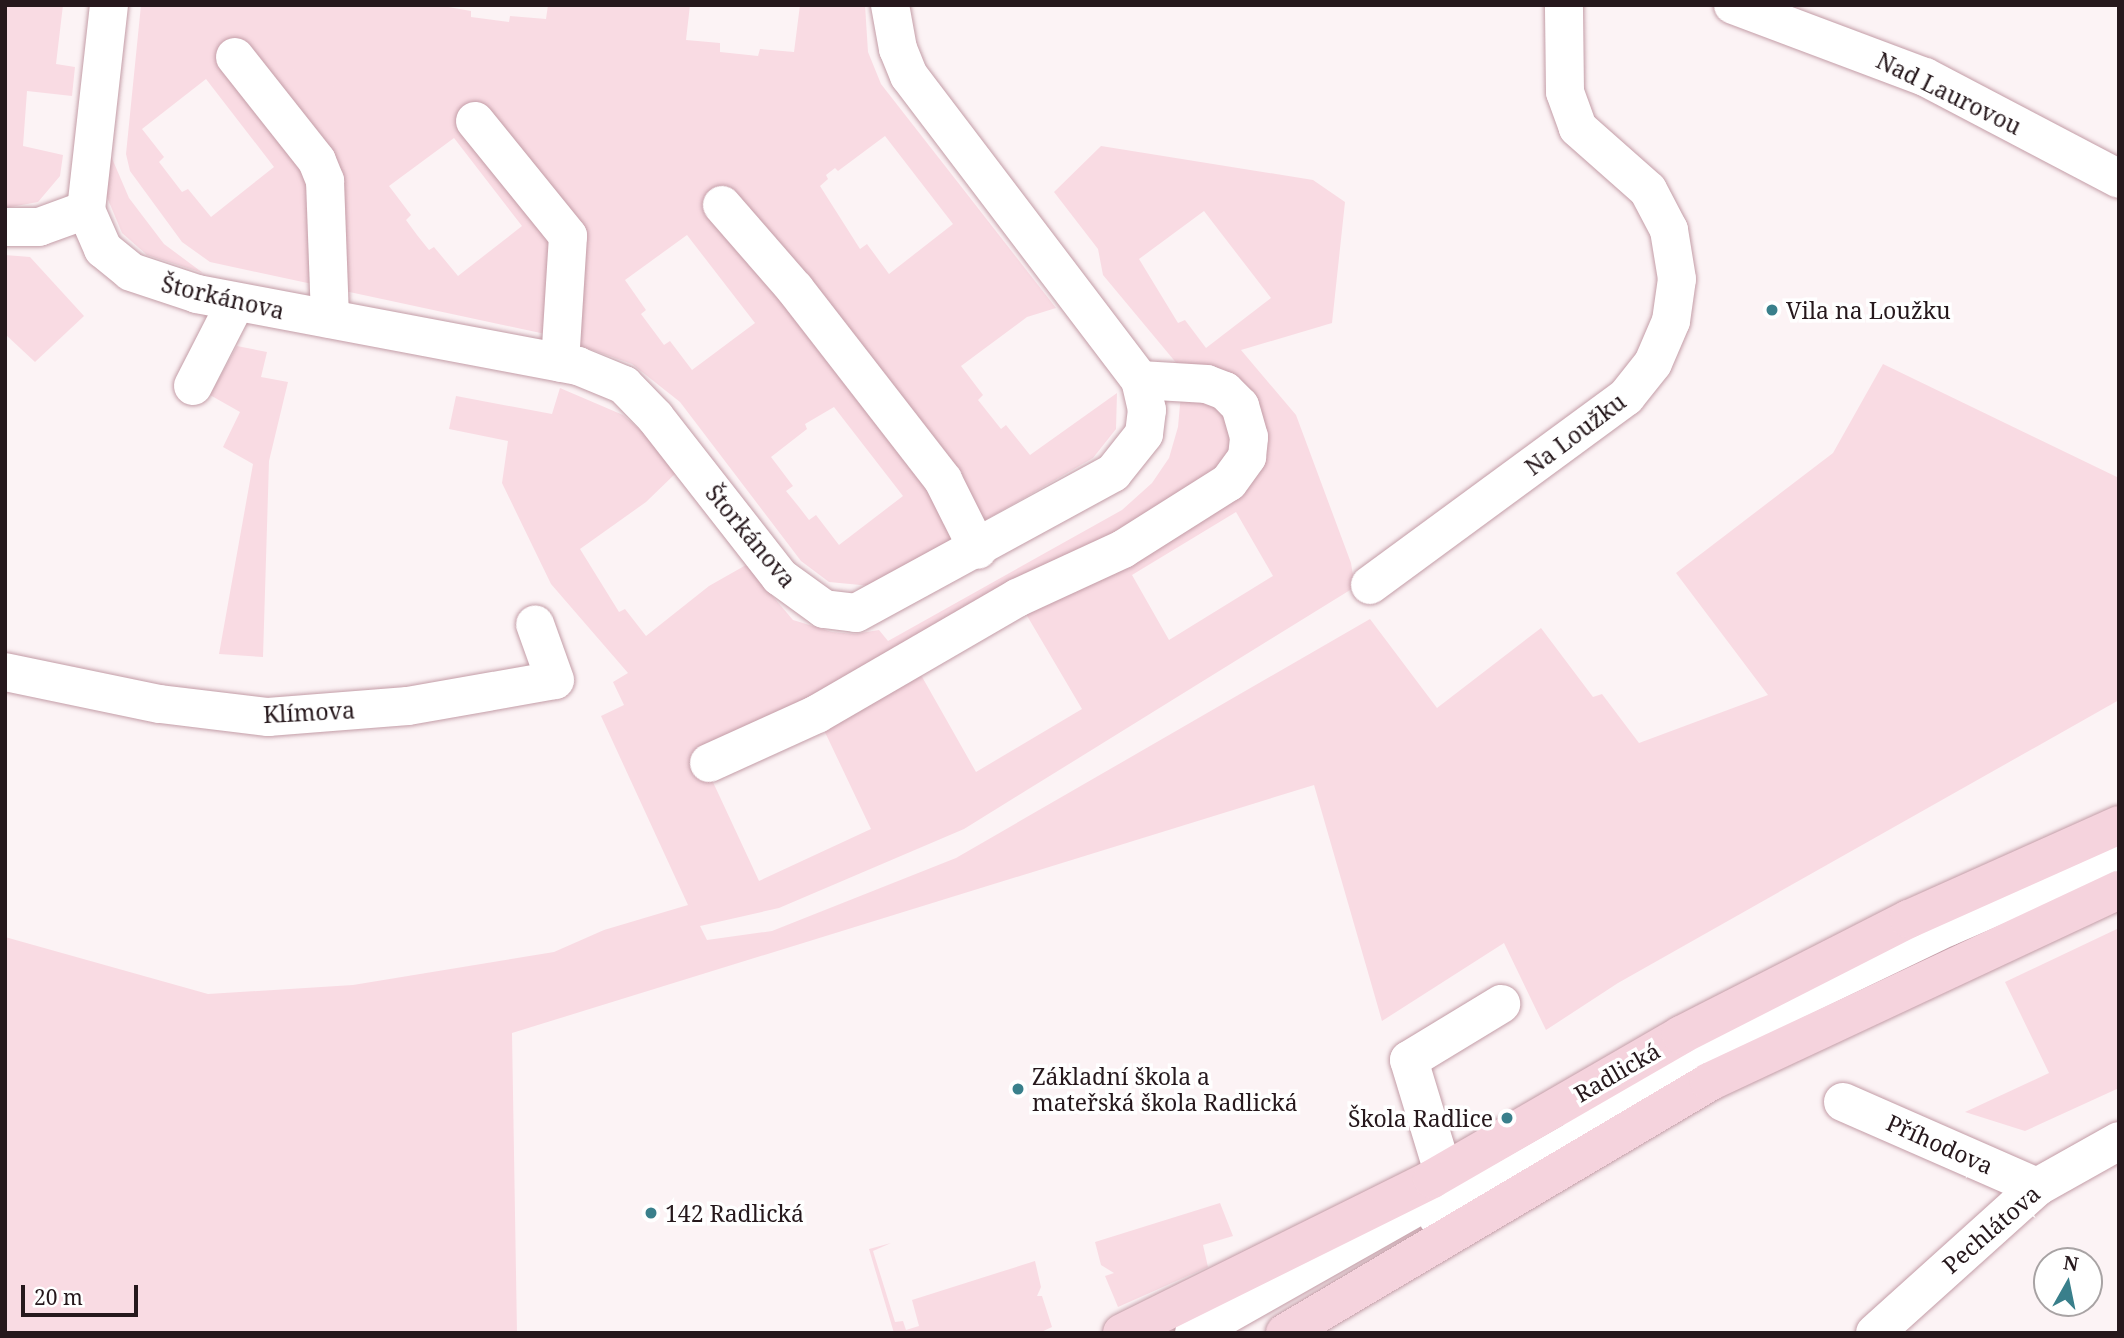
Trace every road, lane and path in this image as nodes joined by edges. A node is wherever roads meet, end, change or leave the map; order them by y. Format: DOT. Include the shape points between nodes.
graph roads {
  1 [pos="109,5"];
  2 [pos="890,5"];
  3 [pos="1564,5"];
  4 [pos="1733,5"];
  5 [pos="235,57"];
  6 [pos="475,121"];
  7 [pos="2119,179"];
  8 [pos="722,205"];
  9 [pos="86,210"];
  10 [pos="5,227"];
  11 [pos="236,302"];
  12 [pos="330,319"];
  13 [pos="561,363"];
  14 [pos="1140,380"];
  15 [pos="192,386"];
  16 [pos="978,550"];
  17 [pos="1370,585"];
  18 [pos="535,624"];
  19 [pos="5,672"];
  20 [pos="709,763"];
  21 [pos="2119,825"];
  22 [pos="2119,853"];
  23 [pos="2119,875"];
  24 [pos="2119,890"];
  25 [pos="1501,1004"];
  26 [pos="1843,1102"];
  27 [pos="2119,1141"];
  28 [pos="1443,1172"];
  29 [pos="2037,1187"];
  30 [pos="1122,1333"];
  31 [pos="1194,1333"];
  32 [pos="1235,1333"];
  33 [pos="1285,1333"];
  34 [pos="1875,1333"];
  1 -- 9 [label="street, Štorkánova"];
  2 -- 14 [label="street, Štorkánova" via="909,76"];
  3 -- 17 [label="street, Na Loužku" via="1565,92 1578,128 1648,190 1669,230 1677,279 1671,321 1653,363 1626,397"];
  4 -- 7 [label="street, Nad Laurovou" via="1925,76"];
  5 -- 12 [label="street" via="317,160 325,181"];
  6 -- 13 [label="street" via="568,236"];
  8 -- 16 [label="street" via="796,289 943,480"];
  9 -- 10 [label="street" via="38,227"];
  9 -- 11 [label="street, Štorkánova" via="103,249 131,272 162,285"];
  11 -- 12 [label="street, Štorkánova"];
  11 -- 15 [label="street"];
  12 -- 13 [label="street, Štorkánova"];
  13 -- 16 [label="street, Štorkánova" via="624,385 656,417 780,577 824,609 856,613"];
  14 -- 16 [label="street, Štorkánova" via="1147,410 1144,434 1113,473"];
  14 -- 20 [label="street" via="1207,384 1225,391 1240,406 1248,447 1240,471 1229,482 1123,549 1017,597 817,714"];
  18 -- 19 [label="street, Klímova" via="555,680 408,706 268,717 160,704"];
  21 -- 28 [label="main road, Radlická" via="1909,919 1681,1035"];
  22 -- 31 [label="street" via="1948,927 1715,1039"];
  23 -- 32 [label="street" via="1951,948 1717,1060"];
  24 -- 33 [label="main road" via="1709,1083"];
  25 -- 28 [label="street" via="1409,1059"];
  26 -- 29 [label="street, Příhodova"];
  27 -- 29 [label="street, Pechlátova"];
  28 -- 30 [label="main road, Radlická"];
  29 -- 34 [label="street, Pechlátova"];
}
